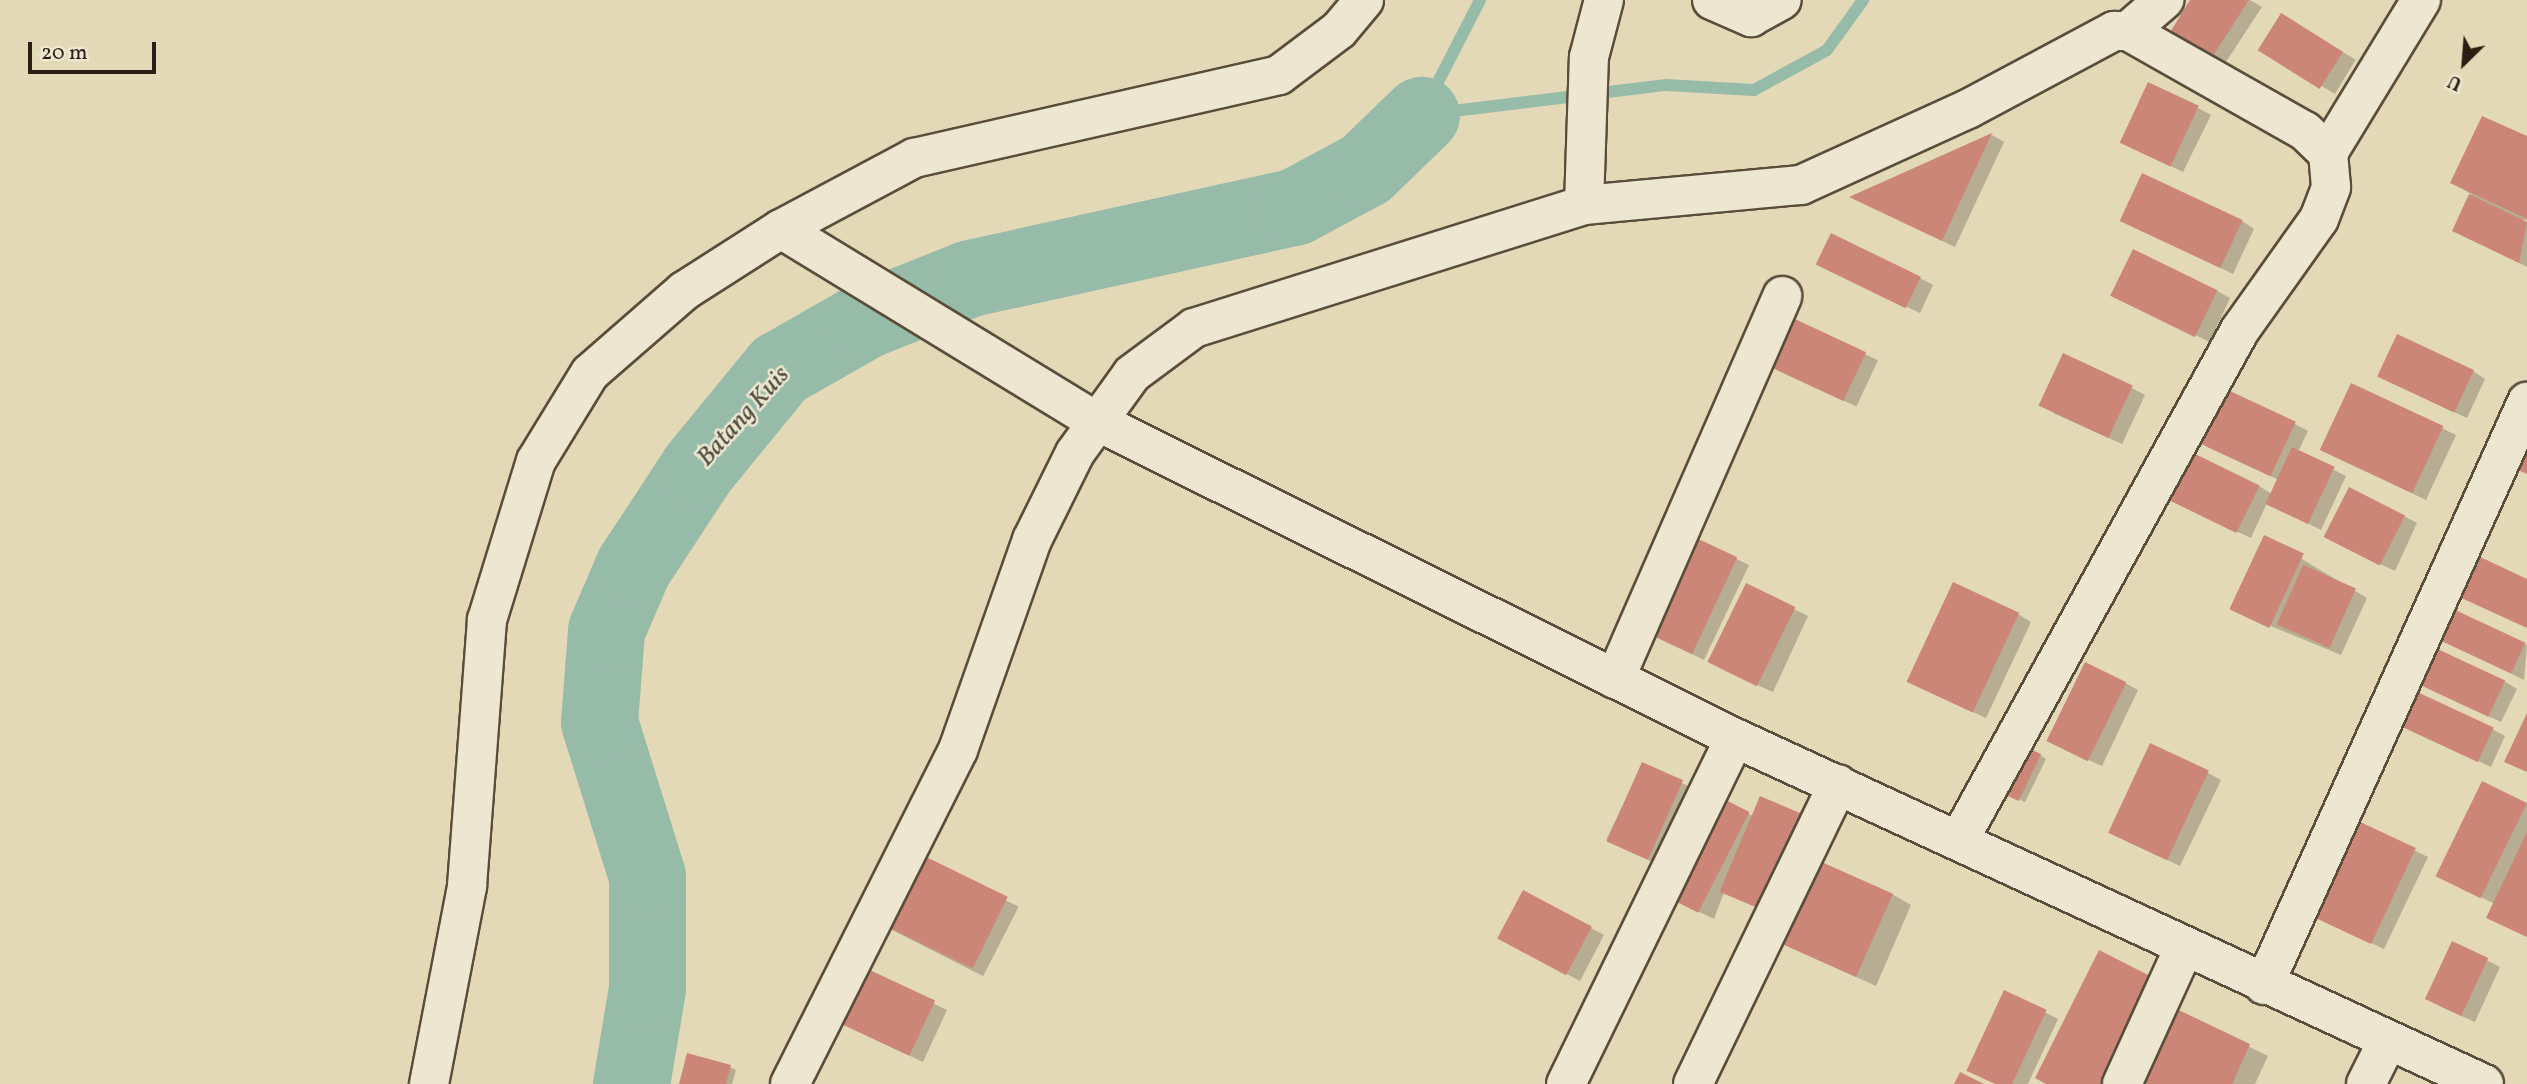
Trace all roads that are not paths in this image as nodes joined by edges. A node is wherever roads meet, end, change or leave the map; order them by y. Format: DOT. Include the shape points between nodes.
graph roads {
  1 [pos="1364,0"];
  2 [pos="1604,0"];
  3 [pos="1712,0"];
  4 [pos="1782,0"];
  5 [pos="2164,0"];
  6 [pos="2421,0"];
  7 [pos="2129,31"];
  8 [pos="2328,153"];
  9 [pos="1584,205"];
  10 [pos="781,229"];
  11 [pos="1782,296"];
  12 [pos="2527,402"];
  13 [pos="1094,420"];
  14 [pos="1615,679"];
  15 [pos="1735,738"];
  16 [pos="1838,783"];
  17 [pos="1959,841"];
  18 [pos="2184,948"];
  19 [pos="2264,985"];
  20 [pos="2386,1044"];
  21 [pos="429,1084"];
  22 [pos="790,1084"];
  23 [pos="1566,1084"];
  24 [pos="1693,1084"];
  25 [pos="2122,1084"];
  26 [pos="2366,1084"];
  27 [pos="2484,1084"];
  1 -- 10 [label="street" via="1339,30 1279,75 914,158"];
  2 -- 9 [label="street" via="1589,86"];
  3 -- 4 [label="street" via="1751,17"];
  5 -- 7 [label="street"];
  6 -- 8 [label="street"];
  7 -- 8 [label="street" via="2305,131"];
  7 -- 9 [label="street" via="2088,40 1968,109 1801,185"];
  8 -- 17 [label="street" via="2331,187 2319,219 2240,330"];
  9 -- 13 [label="street" via="1194,328 1145,361"];
  10 -- 13 [label="street"];
  10 -- 21 [label="street" via="684,291 590,373 536,461 487,621 467,886"];
  11 -- 14 [label="street"];
  12 -- 19 [label="street"];
  13 -- 14 [label="street"];
  13 -- 22 [label="street" via="1032,540 958,750"];
  14 -- 15 [label="street"];
  15 -- 16 [label="street"];
  15 -- 23 [label="street"];
  16 -- 17 [label="street"];
  16 -- 24 [label="street"];
  17 -- 18 [label="street"];
  18 -- 19 [label="street"];
  18 -- 25 [label="street"];
  19 -- 20 [label="street"];
  20 -- 26 [label="street"];
  20 -- 27 [label="street"];
}
